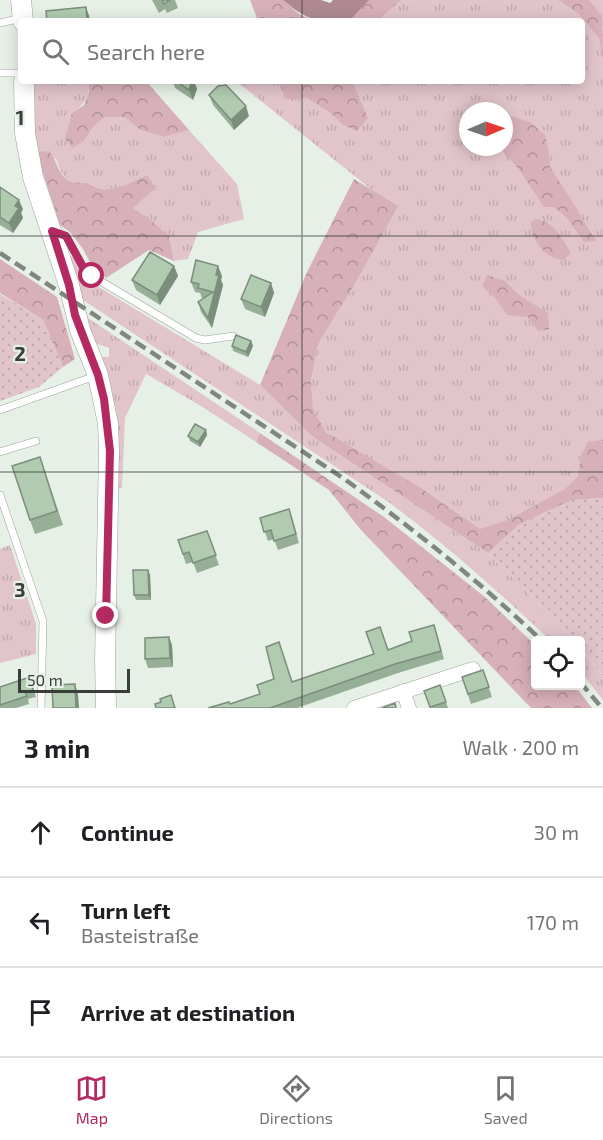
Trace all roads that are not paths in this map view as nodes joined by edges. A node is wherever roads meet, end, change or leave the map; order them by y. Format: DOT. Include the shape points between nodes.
graph roads {
  1 [pos="22,13"];
  2 [pos="0,23"];
  3 [pos="0,73"];
  4 [pos="18,73"];
  5 [pos="24,84"];
  6 [pos="52,231"];
  7 [pos="233,336"];
  8 [pos="98,375"];
  9 [pos="0,410"];
  10 [pos="36,441"];
  11 [pos="0,452"];
  12 [pos="0,495"];
  13 [pos="473,669"];
  14 [pos="403,691"];
  15 [pos="41,708"];
  16 [pos="106,708"];
  17 [pos="354,708"];
  18 [pos="409,708"];
  1 -- 2 [label="lane"];
  3 -- 4 [label="lane"];
  5 -- 6 [label="main road" via="28,155"];
  6 -- 7 [label="lane" via="66,236 83,267 103,284 196,338"];
  6 -- 8 [label="main road" via="75,315"];
  8 -- 9 [label="lane"];
  8 -- 16 [label="main road" via="110,451"];
  10 -- 11 [label="lane"];
  12 -- 15 [label="lane" via="43,621"];
  13 -- 14 [label="street"];
  14 -- 17 [label="street"];
  14 -- 18 [label="street"];
}
